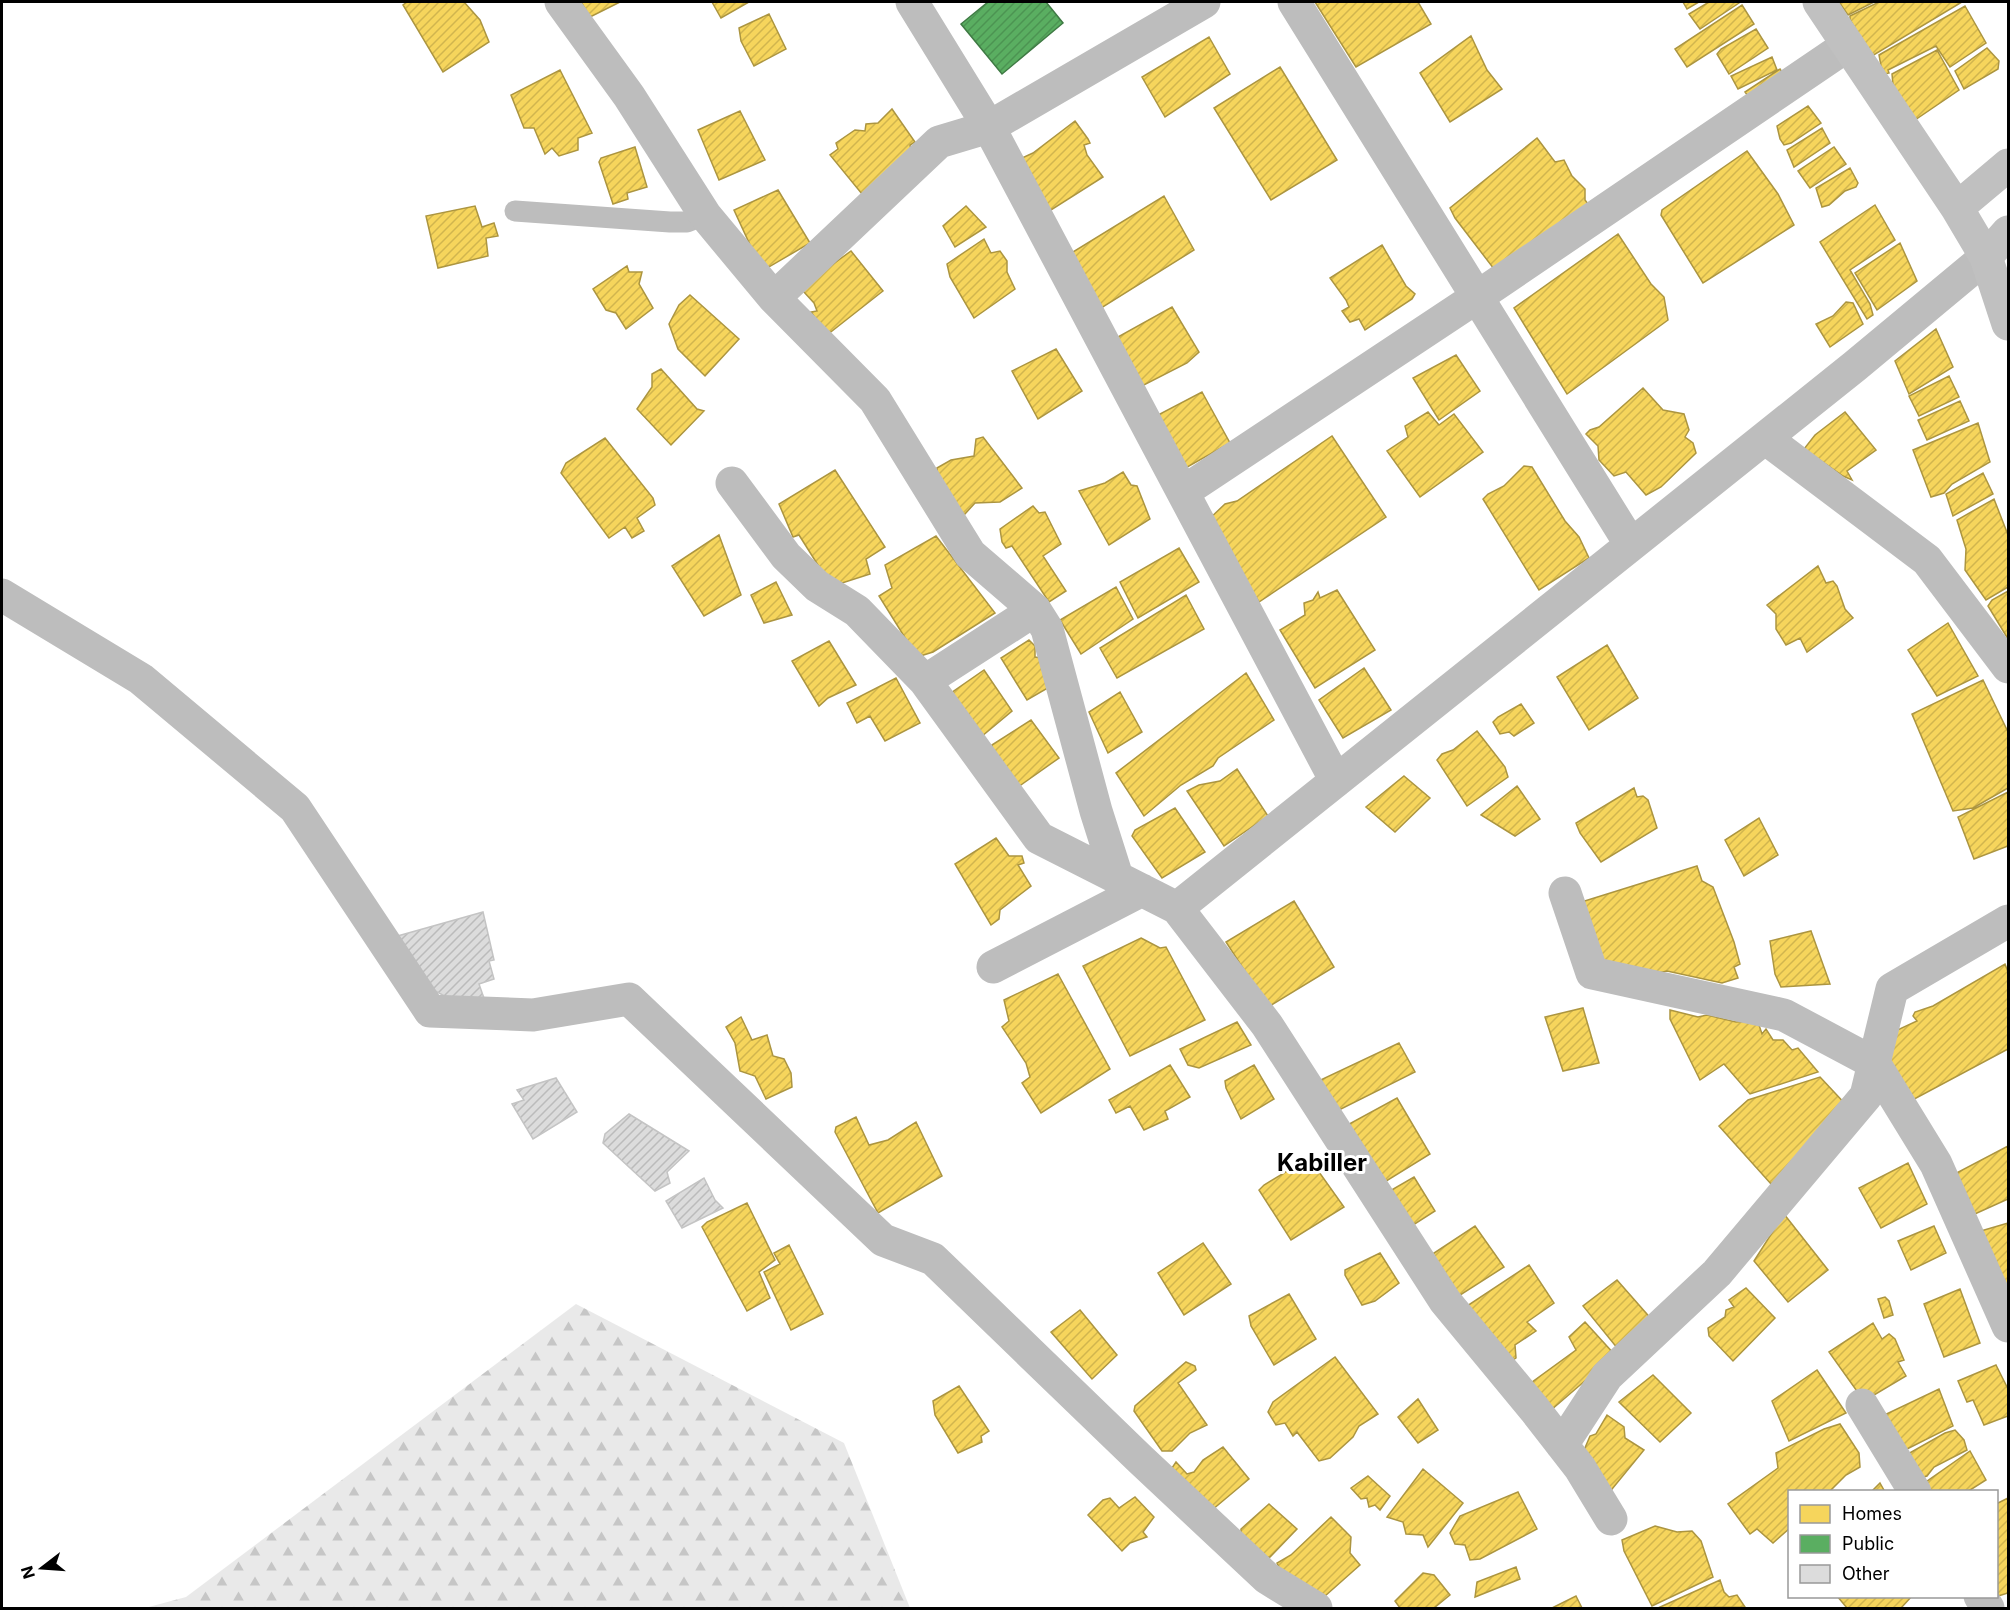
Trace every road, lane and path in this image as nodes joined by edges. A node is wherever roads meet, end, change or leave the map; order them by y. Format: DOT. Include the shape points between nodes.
graph roads {
  1 [pos="561,2"];
  2 [pos="912,2"];
  3 [pos="1204,2"];
  4 [pos="1294,2"];
  5 [pos="1819,2"];
  6 [pos="1848,45"];
  7 [pos="989,127"];
  8 [pos="2008,165"];
  9 [pos="1957,208"];
  10 [pos="514,211"];
  11 [pos="705,215"];
  12 [pos="2008,232"];
  13 [pos="1986,257"];
  14 [pos="1477,297"];
  15 [pos="774,298"];
  16 [pos="2008,324"];
  17 [pos="1765,438"];
  18 [pos="732,483"];
  19 [pos="1183,492"];
  20 [pos="1631,545"];
  21 [pos="2,595"];
  22 [pos="1035,610"];
  23 [pos="2008,667"];
  24 [pos="925,681"];
  25 [pos="1336,781"];
  26 [pos="1130,884"];
  27 [pos="1564,893"];
  28 [pos="1177,908"];
  29 [pos="2008,921"];
  30 [pos="993,968"];
  31 [pos="1874,1063"];
  32 [pos="2008,1326"];
  33 [pos="1862,1406"];
  34 [pos="1562,1445"];
  35 [pos="1914,1490"];
  36 [pos="1611,1519"];
  37 [pos="1316,1608"];
  1 -- 11 [label="street" via="629,96"];
  2 -- 7 [label="street"];
  3 -- 7 [label="street"];
  4 -- 14 [label="street"];
  5 -- 6 [label="street"];
  6 -- 9 [label="street"];
  6 -- 14 [label="street"];
  7 -- 15 [label="street" via="939,142"];
  7 -- 19 [label="street"];
  8 -- 9 [label="street"];
  9 -- 13 [label="street"];
  10 -- 11 [label="lane" via="670,222 687,222"];
  11 -- 15 [label="street"];
  12 -- 13 [label="street"];
  13 -- 16 [label="street"];
  13 -- 17 [label="street"];
  14 -- 19 [label="street"];
  14 -- 20 [label="street"];
  15 -- 22 [label="street" via="875,400 970,554"];
  17 -- 20 [label="street"];
  17 -- 23 [label="street" via="1927,561"];
  18 -- 24 [label="street" via="786,556 817,586 857,611"];
  19 -- 25 [label="street"];
  20 -- 25 [label="street"];
  21 -- 37 [label="street" via="141,679 295,808 430,1011 533,1015 629,999 883,1240 933,1259 1267,1578"];
  22 -- 24 [label="street"];
  22 -- 26 [label="street" via="1047,629 1096,811"];
  24 -- 26 [label="street" via="1039,838"];
  25 -- 28 [label="street"];
  26 -- 28 [label="street"];
  26 -- 30 [label="street"];
  27 -- 31 [label="street" via="1592,973 1784,1015"];
  28 -- 34 [label="street" via="1267,1025 1445,1301"];
  29 -- 31 [label="street" via="1892,989"];
  31 -- 32 [label="street" via="1936,1164"];
  31 -- 34 [label="street" via="1866,1096 1717,1273 1606,1376"];
  33 -- 35 [label="street"];
  34 -- 36 [label="street"];
}
